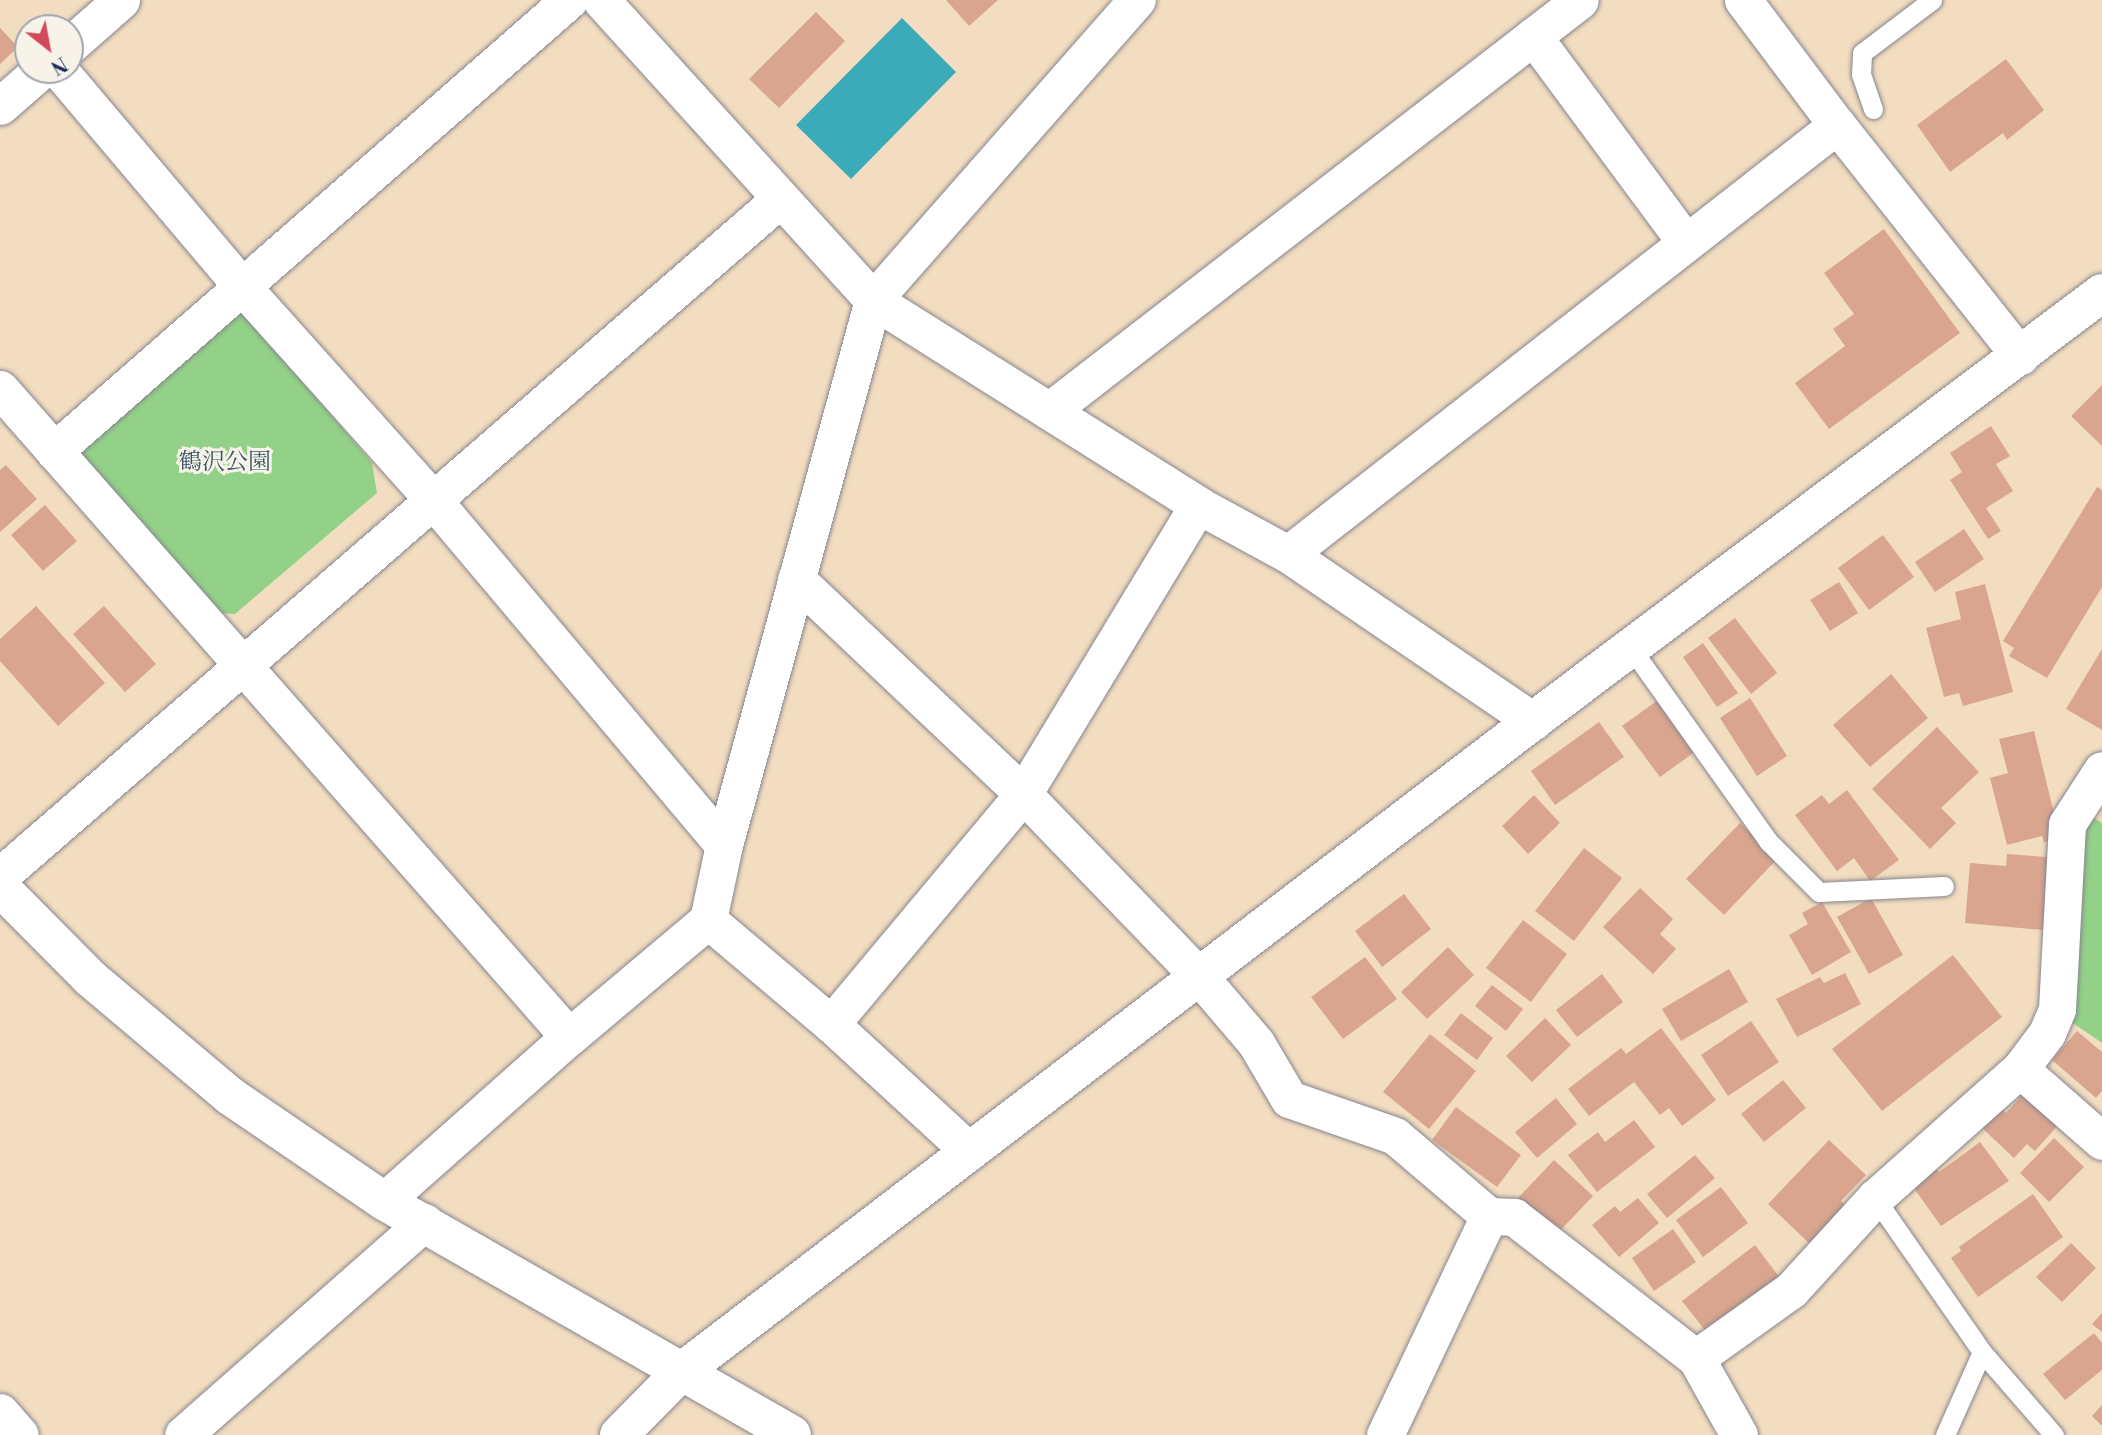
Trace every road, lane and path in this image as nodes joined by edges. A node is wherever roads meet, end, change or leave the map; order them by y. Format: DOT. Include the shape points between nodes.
graph roads {
  1 [pos="121,0"];
  2 [pos="569,0"];
  3 [pos="601,0"];
  4 [pos="1138,0"];
  5 [pos="1580,0"];
  6 [pos="1743,0"];
  7 [pos="1932,0"];
  8 [pos="84,33"];
  9 [pos="1533,36"];
  10 [pos="25,84"];
  11 [pos="72,84"];
  12 [pos="0,106"];
  13 [pos="1873,109"];
  14 [pos="1837,125"];
  15 [pos="780,198"];
  16 [pos="1686,243"];
  17 [pos="241,285"];
  18 [pos="2102,293"];
  19 [pos="873,300"];
  20 [pos="2020,356"];
  21 [pos="0,389"];
  22 [pos="1049,411"];
  23 [pos="54,451"];
  24 [pos="433,500"];
  25 [pos="1198,505"];
  26 [pos="1287,554"];
  27 [pos="796,579"];
  28 [pos="1631,648"];
  29 [pos="243,666"];
  30 [pos="1533,721"];
  31 [pos="2102,770"];
  32 [pos="1023,794"];
  33 [pos="724,845"];
  34 [pos="0,876"];
  35 [pos="1944,886"];
  36 [pos="0,887"];
  37 [pos="708,920"];
  38 [pos="1199,976"];
  39 [pos="831,1024"];
  40 [pos="569,1037"];
  41 [pos="2020,1069"];
  42 [pos="2102,1141"];
  43 [pos="969,1151"];
  44 [pos="1875,1198"];
  45 [pos="384,1201"];
  46 [pos="1489,1216"];
  47 [pos="425,1222"];
  48 [pos="1982,1352"];
  49 [pos="1696,1358"];
  50 [pos="681,1372"];
  51 [pos="0,1412"];
  52 [pos="20,1435"];
  53 [pos="183,1435"];
  54 [pos="619,1435"];
  55 [pos="792,1435"];
  56 [pos="1385,1435"];
  57 [pos="1739,1435"];
  58 [pos="1945,1435"];
  59 [pos="2054,1435"];
  1 -- 8 [label="street"];
  2 -- 17 [label="street"];
  3 -- 15 [label="street"];
  4 -- 19 [label="street"];
  5 -- 9 [label="street"];
  6 -- 14 [label="street"];
  7 -- 13 [label="lane" via="1863,53 1861,74"];
  9 -- 16 [label="street"];
  9 -- 22 [label="street"];
  10 -- 12 [label="street"];
  11 -- 17 [label="street"];
  14 -- 16 [label="street"];
  14 -- 20 [label="street"];
  15 -- 19 [label="street"];
  15 -- 24 [label="street"];
  16 -- 26 [label="street"];
  17 -- 23 [label="street"];
  17 -- 24 [label="street"];
  18 -- 20 [label="street"];
  19 -- 22 [label="street"];
  19 -- 27 [label="street"];
  20 -- 28 [label="street"];
  21 -- 23 [label="street"];
  22 -- 25 [label="street"];
  23 -- 29 [label="street"];
  24 -- 29 [label="street"];
  24 -- 33 [label="street"];
  25 -- 26 [label="street"];
  25 -- 32 [label="street"];
  26 -- 30 [label="street"];
  27 -- 32 [label="street"];
  27 -- 33 [label="street"];
  28 -- 30 [label="street"];
  28 -- 35 [label="lane" via="1768,841 1819,892"];
  29 -- 34 [label="street"];
  29 -- 40 [label="street"];
  30 -- 38 [label="street"];
  31 -- 41 [label="street" via="2067,824 2057,1009 2047,1033"];
  32 -- 38 [label="street"];
  32 -- 39 [label="street"];
  33 -- 37 [label="street"];
  36 -- 45 [label="street" via="90,978 230,1096"];
  37 -- 39 [label="street"];
  37 -- 40 [label="street"];
  38 -- 43 [label="street"];
  38 -- 46 [label="street" via="1256,1042 1289,1099 1395,1136"];
  39 -- 43 [label="street"];
  40 -- 45 [label="street"];
  41 -- 42 [label="street"];
  41 -- 44 [label="street"];
  43 -- 50 [label="street"];
  44 -- 48 [label="lane"];
  44 -- 49 [label="street" via="1791,1290"];
  45 -- 47 [label="street"];
  46 -- 49 [label="street" via="1514,1217"];
  46 -- 56 [label="street"];
  47 -- 50 [label="street"];
  47 -- 53 [label="street"];
  48 -- 58 [label="lane"];
  48 -- 59 [label="lane"];
  49 -- 57 [label="street"];
  50 -- 54 [label="street"];
  50 -- 55 [label="street"];
  51 -- 52 [label="street"];
}
